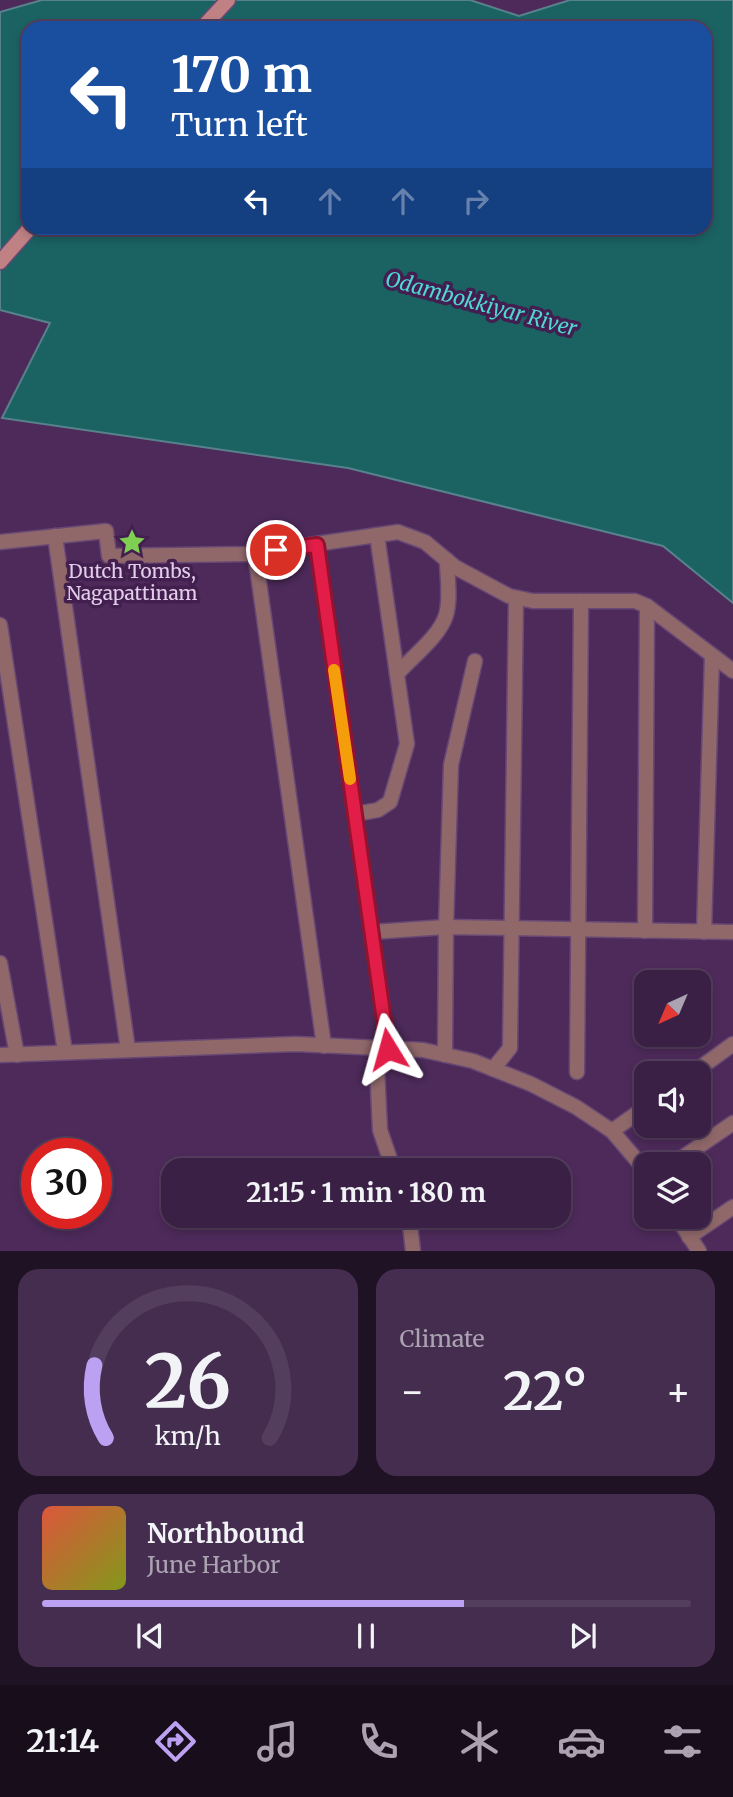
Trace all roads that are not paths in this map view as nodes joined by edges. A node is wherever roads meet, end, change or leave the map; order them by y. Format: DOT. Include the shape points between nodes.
graph roads {
  1 [pos="228,0"];
  2 [pos="208,21"];
  3 [pos="24,235"];
  4 [pos="0,262"];
  5 [pos="377,535"];
  6 [pos="55,536"];
  7 [pos="0,542"];
  8 [pos="317,545"];
  9 [pos="255,553"];
  10 [pos="447,560"];
  11 [pos="516,598"];
  12 [pos="582,601"];
  13 [pos="647,606"];
  14 [pos="0,625"];
  15 [pos="712,656"];
  16 [pos="475,661"];
  17 [pos="733,671"];
  18 [pos="397,674"];
  19 [pos="355,814"];
  20 [pos="446,927"];
  21 [pos="511,928"];
  22 [pos="578,929"];
  23 [pos="645,931"];
  24 [pos="372,932"];
  25 [pos="704,932"];
  26 [pos="733,932"];
  27 [pos="0,963"];
  28 [pos="733,1044"];
  29 [pos="324,1046"];
  30 [pos="382,1048"];
  31 [pos="128,1050"];
  32 [pos="65,1052"];
  33 [pos="0,1055"];
  34 [pos="17,1055"];
  35 [pos="445,1055"];
  36 [pos="710,1061"];
  37 [pos="493,1069"];
  38 [pos="577,1072"];
  39 [pos="634,1115"];
  40 [pos="733,1123"];
  41 [pos="612,1131"];
  42 [pos="691,1152"];
  43 [pos="634,1157"];
  44 [pos="390,1158"];
  45 [pos="733,1208"];
  46 [pos="410,1228"];
  47 [pos="685,1229"];
  48 [pos="690,1237"];
  49 [pos="413,1251"];
  50 [pos="699,1251"];
  1 -- 2 [label="main road"];
  3 -- 4 [label="main road"];
  5 -- 8 [label="street"];
  5 -- 10 [label="street" via="398,532 411,536"];
  5 -- 18 [label="street"];
  6 -- 7 [label="street"];
  6 -- 9 [label="street" via="106,531 109,556"];
  6 -- 31 [label="street"];
  8 -- 9 [label="street"];
  8 -- 19 [label="street"];
  9 -- 29 [label="street"];
  10 -- 11 [label="street"];
  10 -- 18 [label="street" via="446,618"];
  11 -- 12 [label="street"];
  11 -- 21 [label="street"];
  12 -- 13 [label="street" via="635,601"];
  12 -- 22 [label="street"];
  13 -- 15 [label="street"];
  13 -- 23 [label="street"];
  14 -- 32 [label="street"];
  15 -- 17 [label="street"];
  15 -- 25 [label="street"];
  16 -- 20 [label="street" via="451,765"];
  18 -- 19 [label="street" via="407,744 396,783 385,807"];
  19 -- 24 [label="street"];
  20 -- 21 [label="street"];
  20 -- 24 [label="street"];
  20 -- 35 [label="street"];
  21 -- 22 [label="street"];
  21 -- 37 [label="street" via="510,1048"];
  22 -- 23 [label="street"];
  22 -- 38 [label="street"];
  23 -- 25 [label="street"];
  24 -- 30 [label="street"];
  25 -- 26 [label="street"];
  27 -- 34 [label="street"];
  28 -- 36 [label="street"];
  29 -- 30 [label="street"];
  29 -- 31 [label="street"];
  30 -- 35 [label="street"];
  30 -- 44 [label="street" via="380,1130"];
  31 -- 32 [label="street"];
  32 -- 34 [label="street"];
  33 -- 34 [label="street"];
  35 -- 37 [label="street"];
  37 -- 41 [label="street" via="576,1107"];
  39 -- 41 [label="street"];
  40 -- 42 [label="street"];
  41 -- 43 [label="street"];
  45 -- 48 [label="street"];
  46 -- 49 [label="street"];
  47 -- 48 [label="street"];
  48 -- 50 [label="street"];
}
